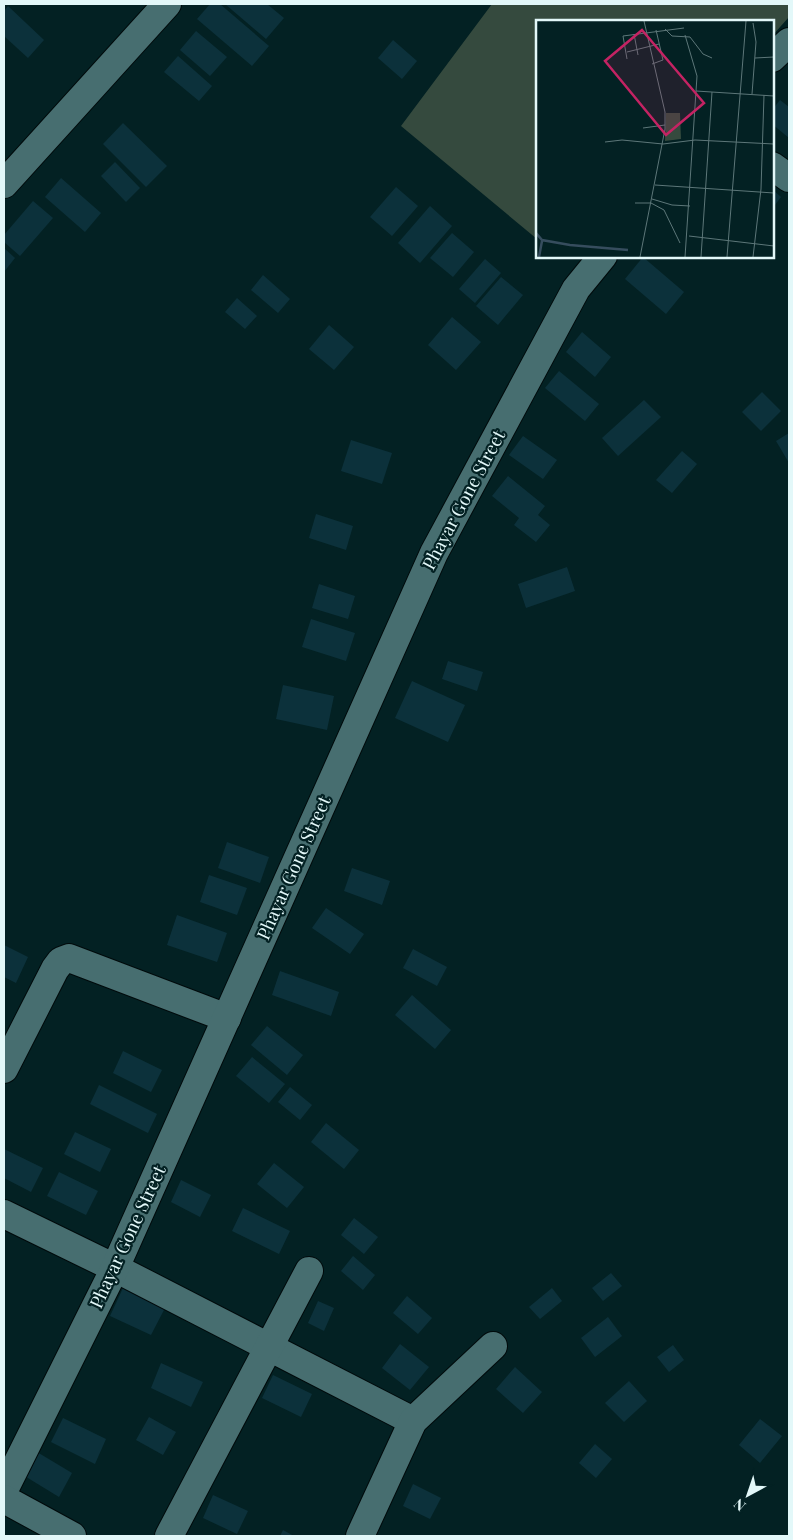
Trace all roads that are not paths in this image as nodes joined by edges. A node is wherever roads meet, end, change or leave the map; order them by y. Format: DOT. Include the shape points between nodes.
graph roads {
  1 [pos="168,4"];
  2 [pos="789,42"];
  3 [pos="773,57"];
  4 [pos="773,167"];
  5 [pos="789,178"];
  6 [pos="4,184"];
  7 [pos="601,258"];
  8 [pos="227,1018"];
  9 [pos="4,1069"];
  10 [pos="4,1214"];
  11 [pos="115,1268"];
  12 [pos="309,1271"];
  13 [pos="493,1346"];
  14 [pos="269,1347"];
  15 [pos="414,1421"];
  16 [pos="4,1490"];
  17 [pos="4,1500"];
  18 [pos="72,1536"];
  19 [pos="169,1536"];
  20 [pos="360,1536"];
  1 -- 6 [label="street"];
  2 -- 3 [label="street"];
  4 -- 5 [label="street"];
  7 -- 8 [label="street, Phayar Gone Street" via="576,289 434,553"];
  8 -- 9 [label="street" via="69,958 54,969"];
  8 -- 11 [label="street, Phayar Gone Street"];
  10 -- 11 [label="street"];
  11 -- 14 [label="street"];
  11 -- 16 [label="street, Phayar Gone Street"];
  12 -- 14 [label="street"];
  13 -- 15 [label="street"];
  14 -- 15 [label="street"];
  14 -- 19 [label="street"];
  15 -- 20 [label="street"];
  17 -- 18 [label="street"];
}
